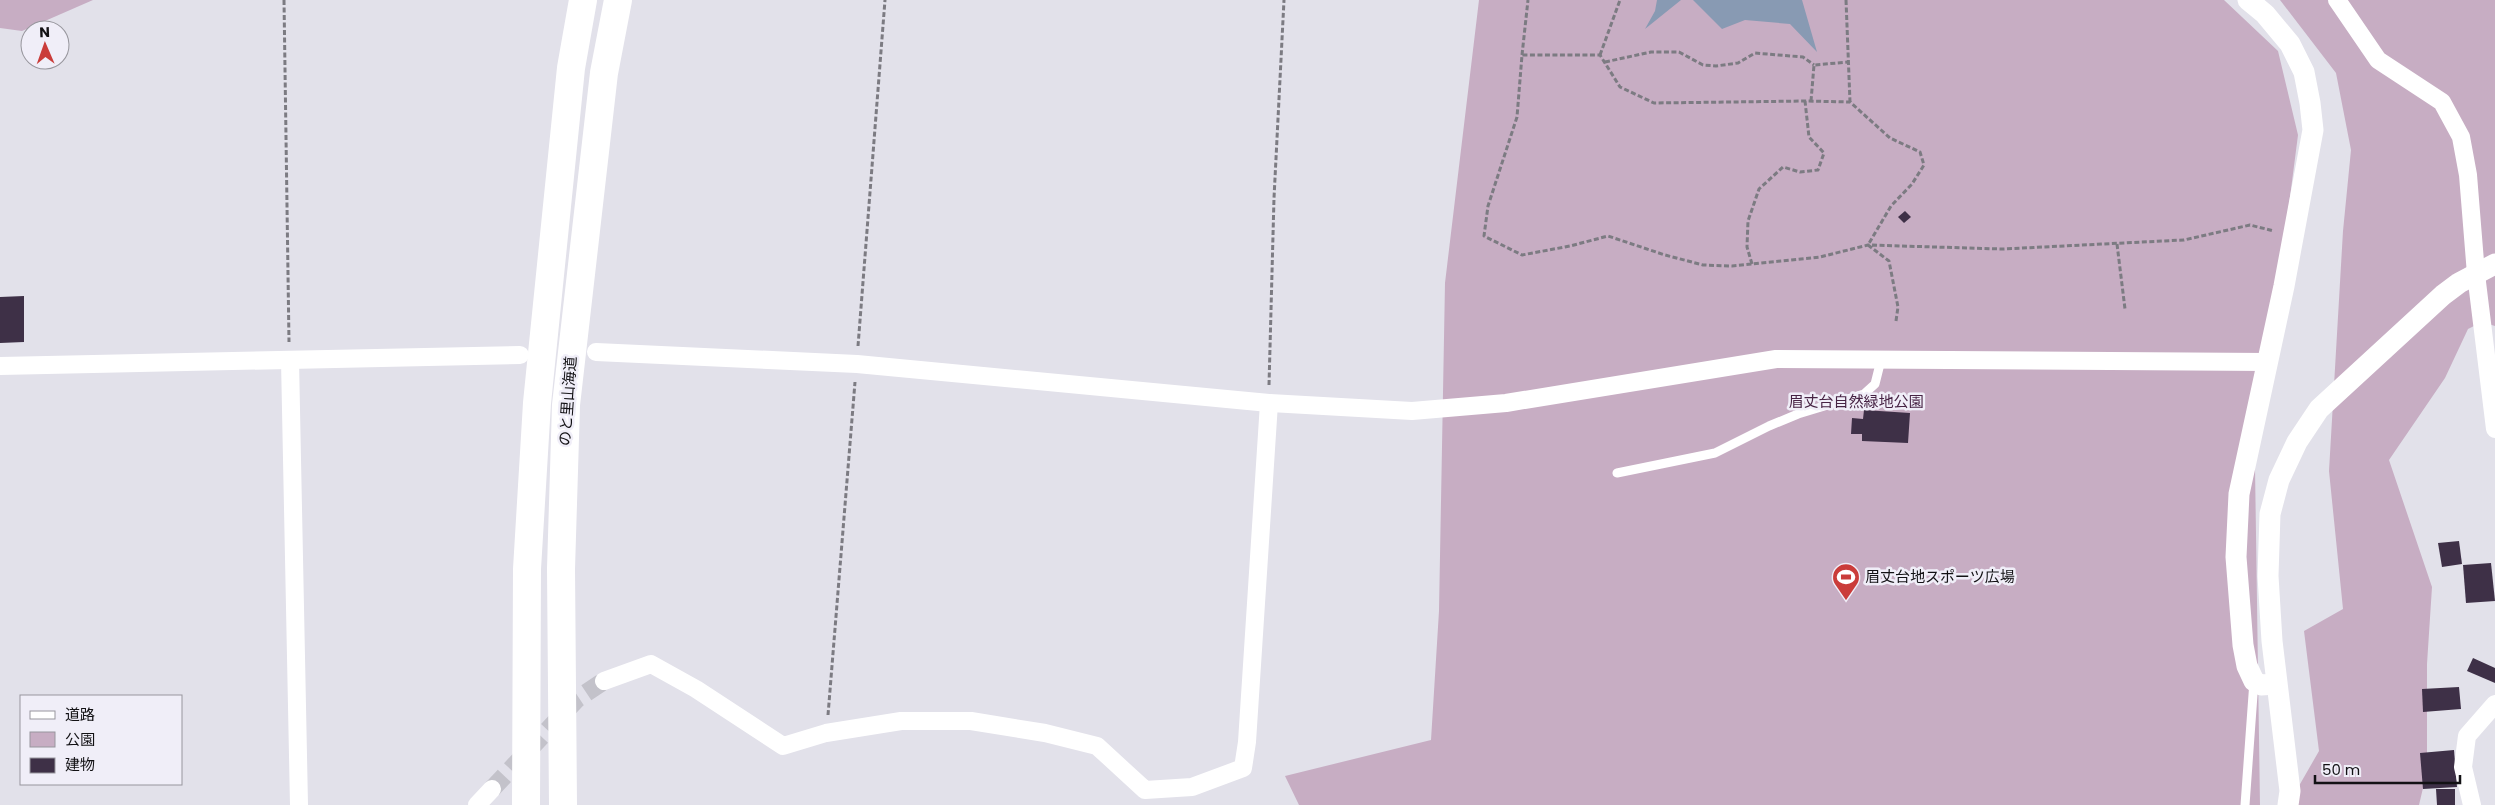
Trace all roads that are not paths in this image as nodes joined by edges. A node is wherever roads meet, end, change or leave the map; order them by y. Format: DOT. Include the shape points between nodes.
graph roads {
  1 [pos="582,0"];
  2 [pos="618,0"];
  3 [pos="2248,0"];
  4 [pos="2336,0"];
  5 [pos="2495,264"];
  6 [pos="2476,274"];
  7 [pos="596,352"];
  8 [pos="520,354"];
  9 [pos="290,360"];
  10 [pos="1881,360"];
  11 [pos="2268,362"];
  12 [pos="0,366"];
  13 [pos="1269,403"];
  14 [pos="2495,429"];
  15 [pos="1616,473"];
  16 [pos="604,681"];
  17 [pos="2254,681"];
  18 [pos="2276,684"];
  19 [pos="2495,704"];
  20 [pos="492,788"];
  21 [pos="299,805"];
  22 [pos="477,805"];
  23 [pos="526,805"];
  24 [pos="562,805"];
  25 [pos="2244,805"];
  26 [pos="2288,805"];
  27 [pos="2472,805"];
  1 -- 23 [label="highway, のと里山海道" via="571,68 537,403 527,569"];
  2 -- 24 [label="highway, のと里山海道" via="604,73 566,404 560,569"];
  3 -- 11 [label="street" via="2265,14 2290,44 2304,72 2313,130"];
  4 -- 6 [label="street" via="2378,60 2442,102 2461,137 2468,175"];
  5 -- 6 [label="street"];
  6 -- 14 [label="street"];
  6 -- 18 [label="street" via="2459,283 2414,319 2319,410 2297,442 2283,472 2270,514 2268,567"];
  7 -- 13 [label="street" via="856,364"];
  8 -- 9 [label="street"];
  9 -- 12 [label="street"];
  9 -- 21 [label="street"];
  10 -- 11 [label="street"];
  10 -- 13 [label="street" via="1776,359 1506,403 1412,412"];
  10 -- 15 [label="lane" via="1875,384 1864,394 1768,426 1715,454"];
  11 -- 17 [label="street" via="2239,494 2236,557 2242,646"];
  13 -- 16 [label="street" via="1243,768 1192,787 1146,790 1097,746 1045,733 971,721 901,721 826,733 782,746 651,664"];
  17 -- 18 [label="street" via="2261,685"];
  17 -- 25 [label="lane"];
  18 -- 26 [label="street" via="2290,791"];
  19 -- 27 [label="street" via="2467,736 2463,768"];
  20 -- 22 [label="street"];
}
